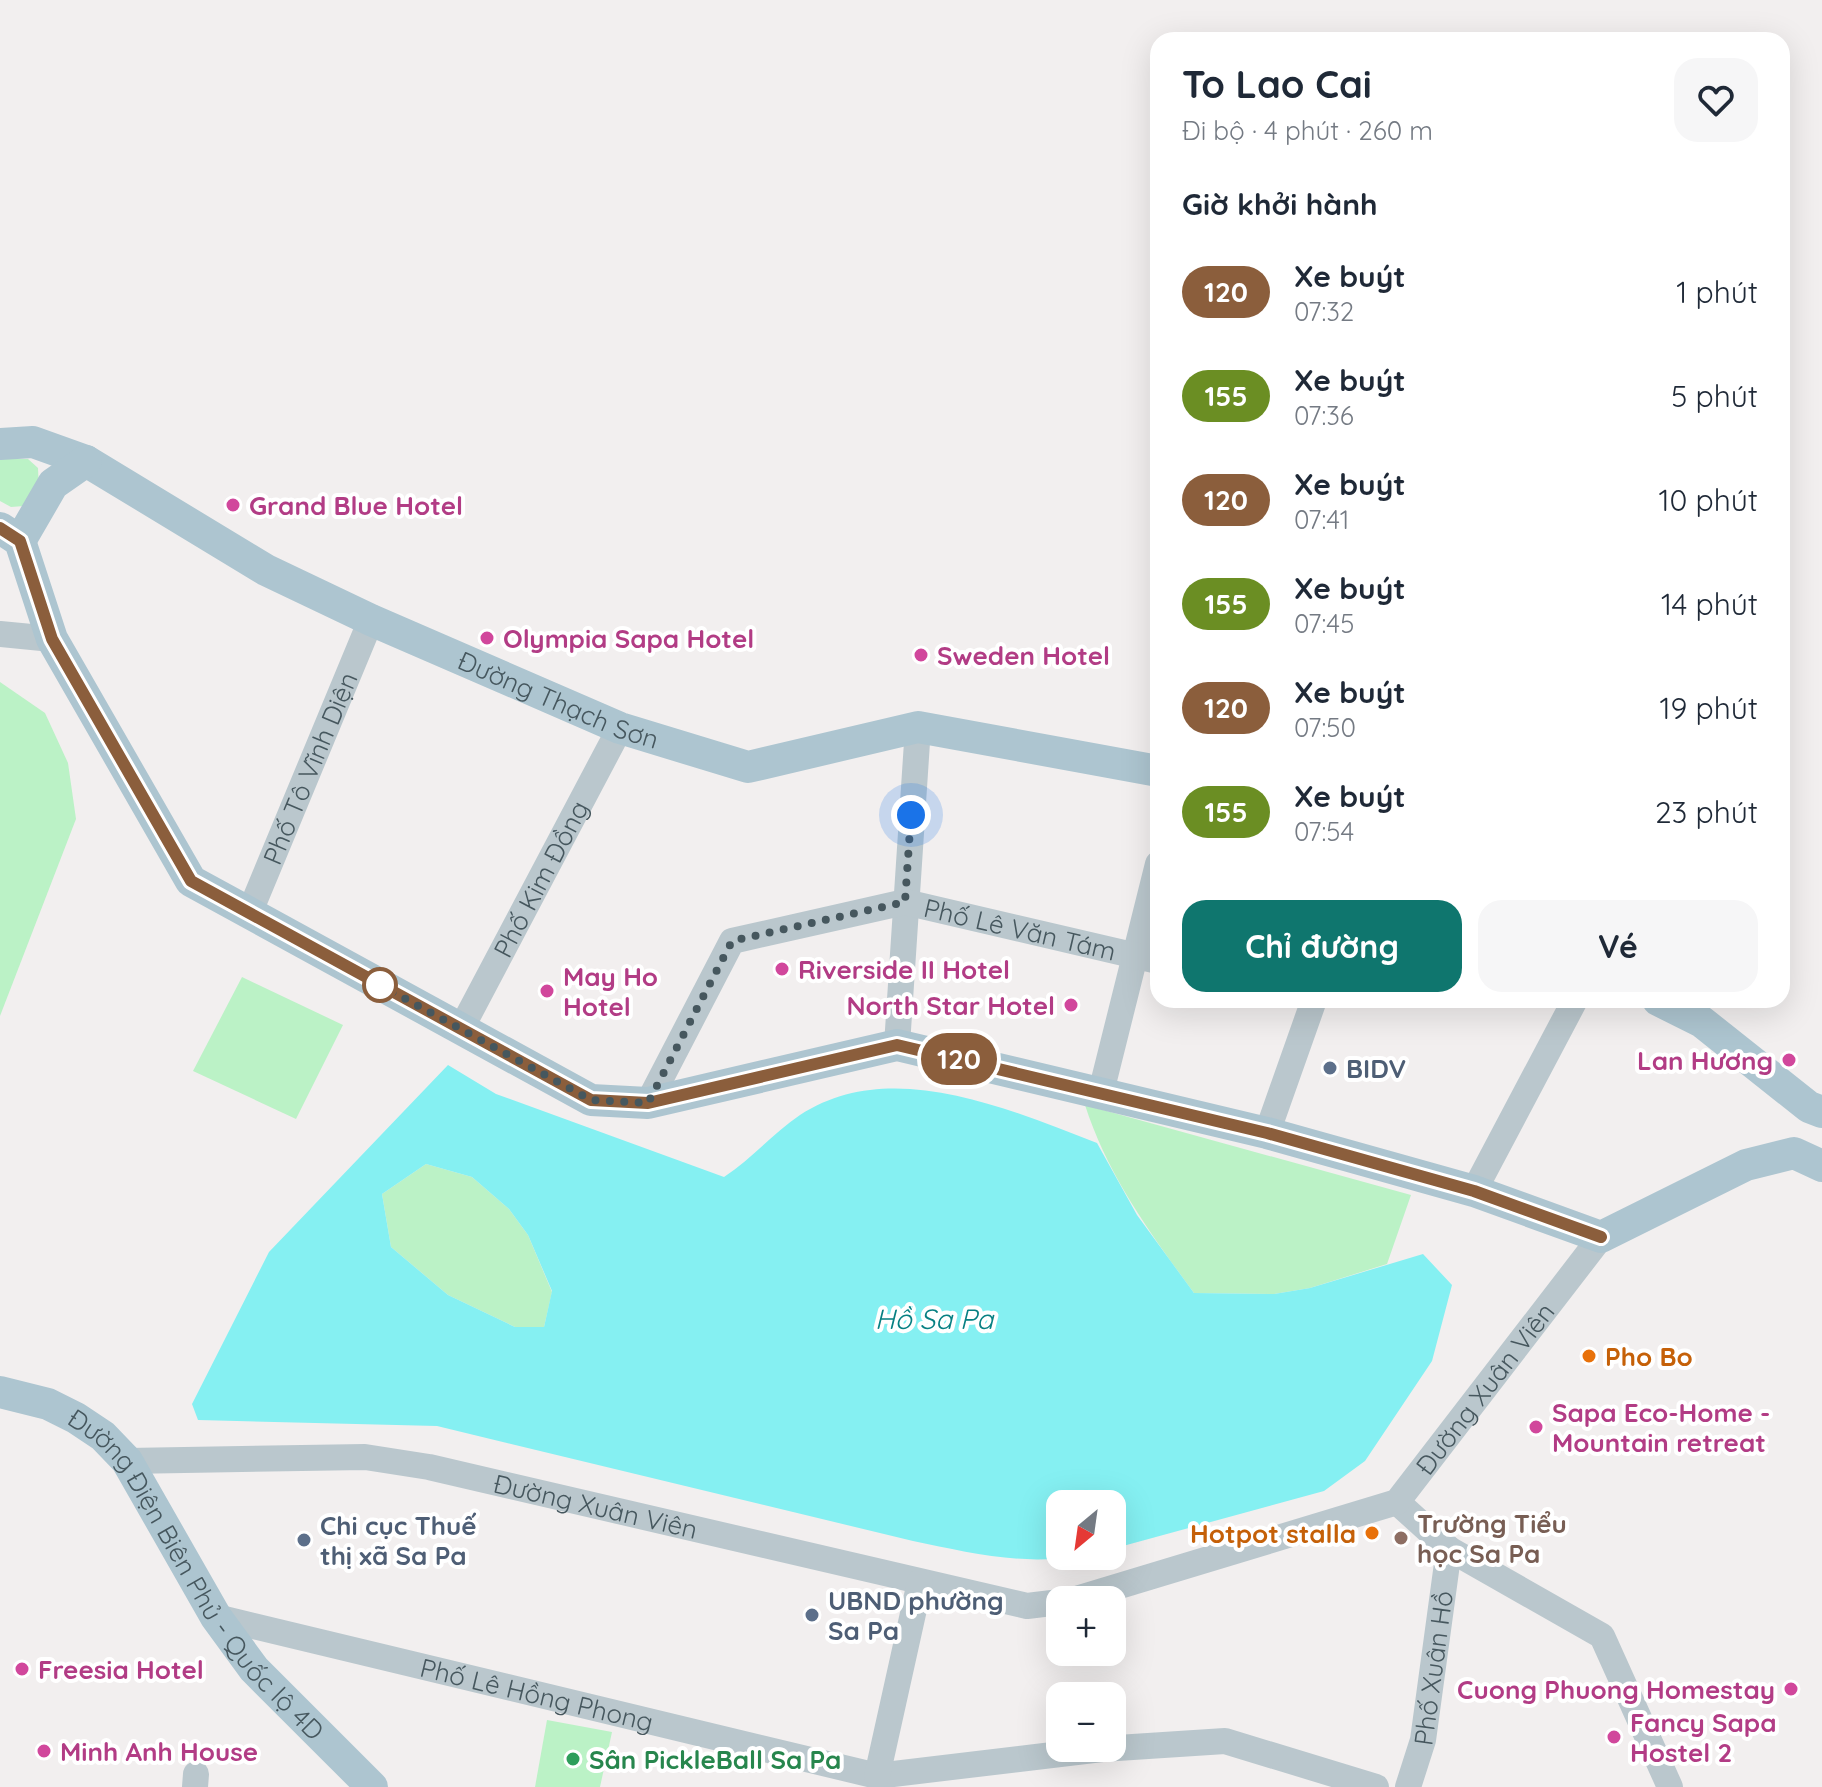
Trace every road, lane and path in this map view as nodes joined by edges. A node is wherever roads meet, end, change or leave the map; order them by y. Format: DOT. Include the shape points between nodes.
graph roads {
  1 [pos="0,444"];
  2 [pos="86,461"];
  3 [pos="10,534"];
  4 [pos="371,620"];
  5 [pos="0,634"];
  6 [pos="52,639"];
  7 [pos="918,727"];
  8 [pos="620,728"];
  9 [pos="1150,770"];
  10 [pos="905,902"];
  11 [pos="249,914"];
  12 [pos="1148,959"];
  13 [pos="1311,1008"];
  14 [pos="1571,1008"];
  15 [pos="1674,1008"];
  16 [pos="461,1029"];
  17 [pos="897,1045"];
  18 [pos="1101,1092"];
  19 [pos="648,1103"];
  20 [pos="1815,1109"];
  21 [pos="1267,1133"];
  22 [pos="1822,1166"];
  23 [pos="1474,1191"];
  24 [pos="1601,1237"];
  25 [pos="0,1392"];
  26 [pos="127,1461"];
  27 [pos="1397,1502"];
  28 [pos="1449,1549"];
  29 [pos="920,1582"];
  30 [pos="1119,1586"];
  31 [pos="1046,1604"];
  32 [pos="216,1617"];
  33 [pos="877,1776"];
  34 [pos="372,1787"];
  35 [pos="1376,1787"];
  36 [pos="1408,1787"];
  37 [pos="1670,1787"];
  1 -- 2 [label="main road, Đường Thạch Sơn" via="33,442"];
  2 -- 3 [label="main road" via="53,484"];
  2 -- 4 [label="main road, Đường Thạch Sơn" via="266,570"];
  3 -- 6 [label="main road"];
  4 -- 8 [label="main road, Đường Thạch Sơn"];
  4 -- 11 [label="street, Phố Tô Vĩnh Diện"];
  5 -- 6 [label="street"];
  6 -- 11 [label="main road" via="191,881"];
  7 -- 8 [label="main road, Đường Thạch Sơn" via="748,767"];
  7 -- 9 [label="main road, Đường Thạch Sơn"];
  7 -- 10 [label="street"];
  8 -- 16 [label="street, Phố Kim Đồng"];
  10 -- 12 [label="street, Phố Lê Văn Tám"];
  10 -- 17 [label="street"];
  10 -- 19 [label="street, Phố Lê Văn Tám" via="732,941"];
  11 -- 16 [label="main road"];
  12 -- 18 [label="street"];
  13 -- 21 [label="street"];
  14 -- 23 [label="street"];
  15 -- 20 [label="main road" via="1702,1022"];
  16 -- 19 [label="main road" via="591,1100"];
  17 -- 18 [label="main road"];
  17 -- 19 [label="main road"];
  18 -- 21 [label="main road"];
  21 -- 23 [label="main road"];
  22 -- 24 [label="main road, Đường Xuân Viên" via="1794,1153 1746,1165"];
  23 -- 24 [label="main road"];
  24 -- 27 [label="street, Đường Xuân Viên"];
  25 -- 26 [label="main road, Đường Điện Biên Phủ - Quốc lộ 4D" via="48,1404 76,1418"];
  26 -- 29 [label="street, Đường Xuân Viên" via="365,1457 429,1467"];
  26 -- 32 [label="main road, Đường Điện Biên Phủ - Quốc lộ 4D"];
  27 -- 28 [label="street"];
  27 -- 30 [label="street, Đường Xuân Viên"];
  28 -- 36 [label="street, Phố Xuân Hồ" via="1423,1740"];
  28 -- 37 [label="street" via="1602,1636"];
  29 -- 31 [label="street, Đường Xuân Viên" via="1027,1606"];
  29 -- 33 [label="street"];
  32 -- 33 [label="street, Phố Lê Hồng Phong"];
  32 -- 34 [label="main road, Đường Điện Biên Phủ - Quốc lộ 4D" via="254,1669"];
  33 -- 35 [label="street, Phố Lê Hồng Phong" via="1102,1749 1225,1741"];
}
